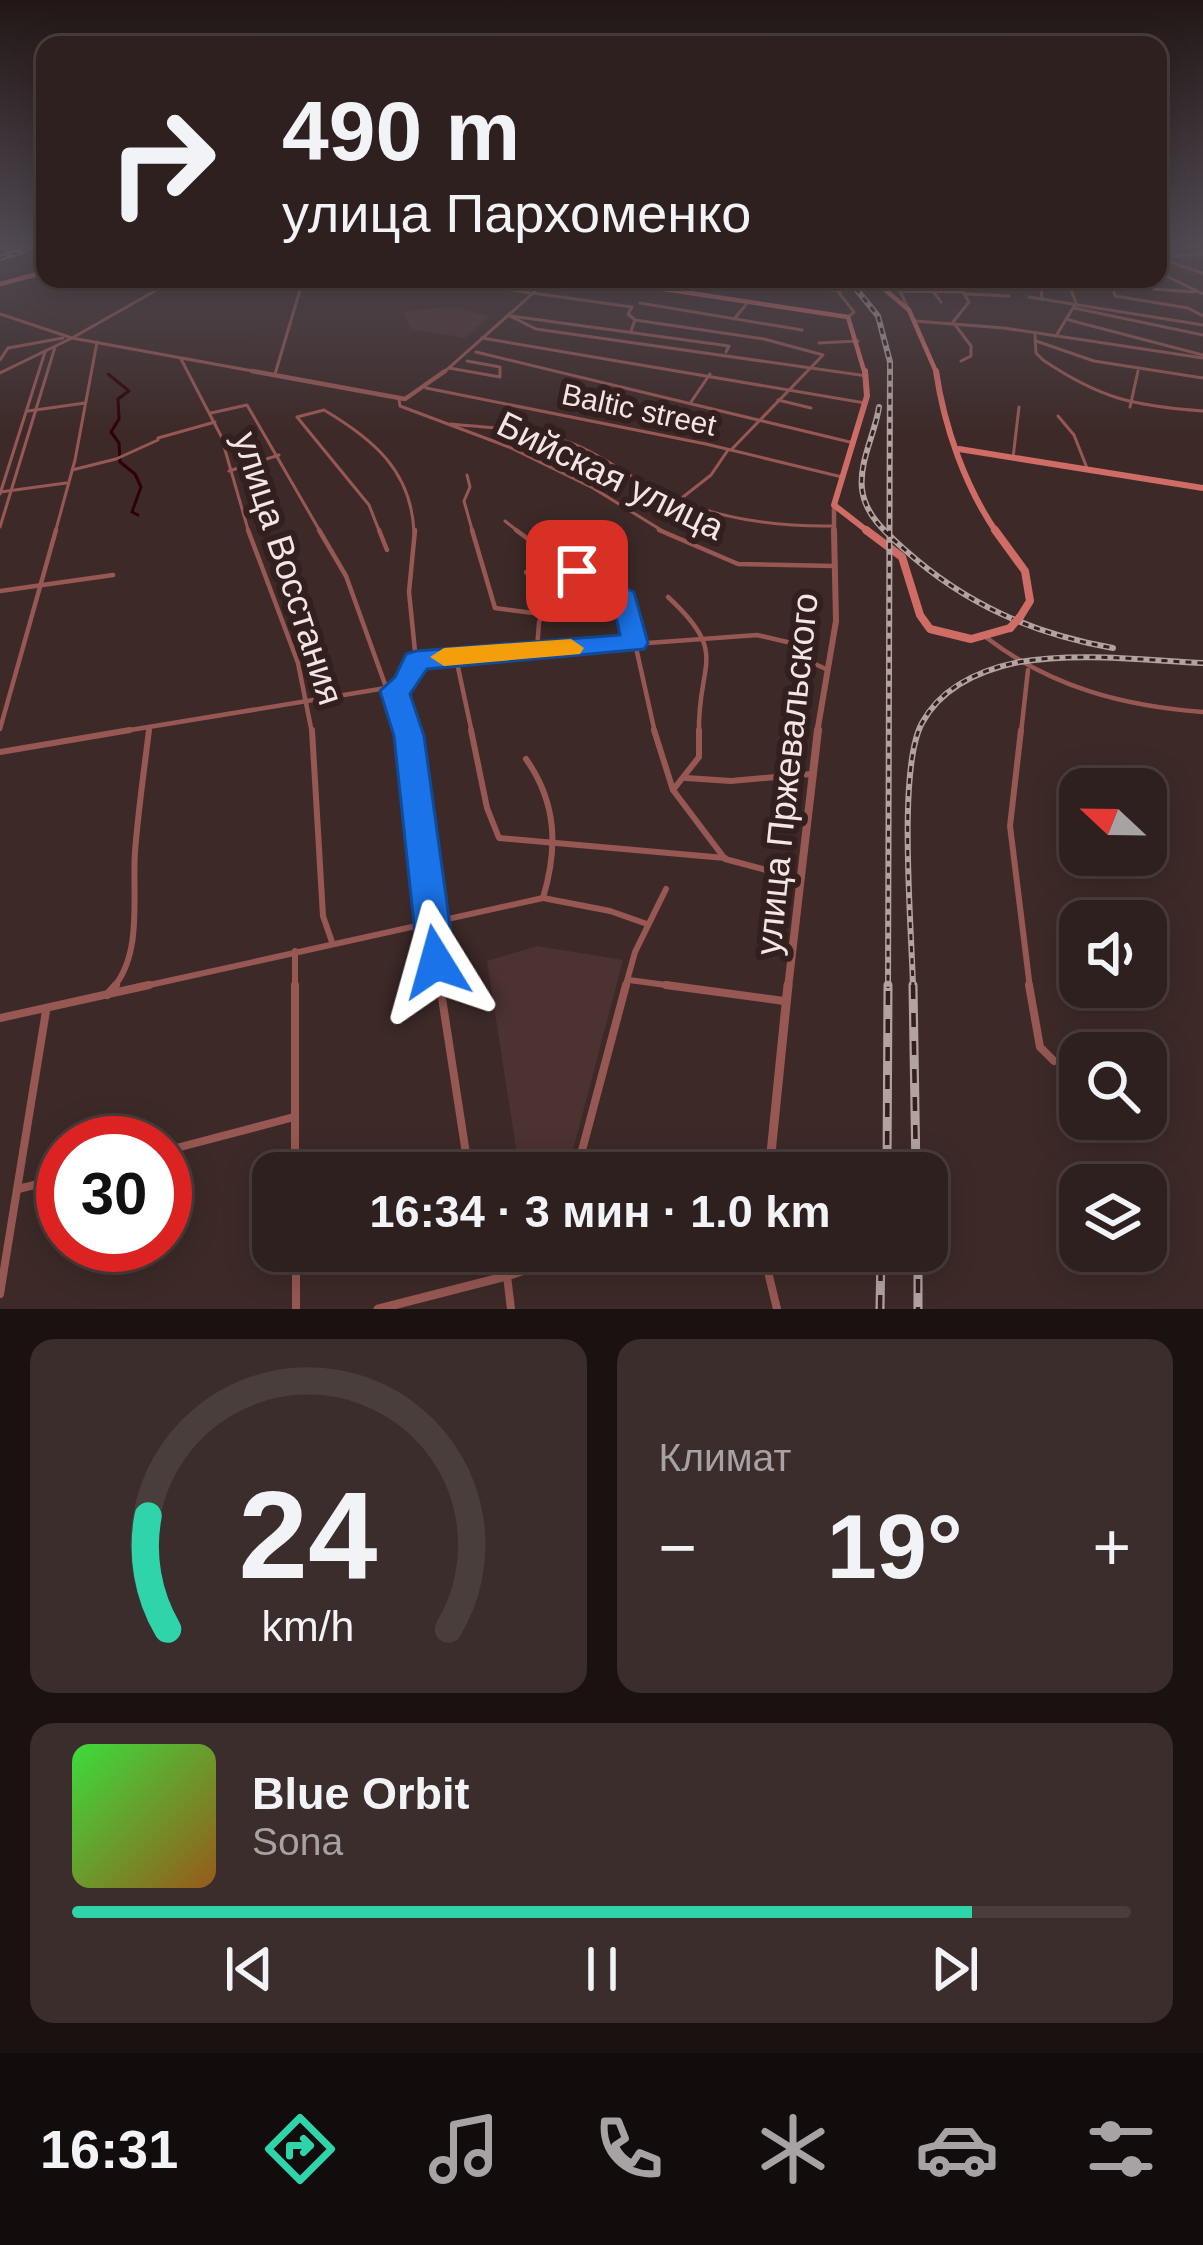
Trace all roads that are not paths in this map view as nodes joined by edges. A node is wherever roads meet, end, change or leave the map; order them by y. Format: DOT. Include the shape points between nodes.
graph roads {
  1 [pos="122,308"];
  2 [pos="295,308"];
  3 [pos="516,308"];
  4 [pos="631,308"];
  5 [pos="676,308"];
  6 [pos="743,308"];
  7 [pos="792,308"];
  8 [pos="853,308"];
  9 [pos="964,308"];
  10 [pos="1074,308"];
  11 [pos="1084,308"];
  12 [pos="1089,308"];
  13 [pos="909,310"];
  14 [pos="0,314"];
  15 [pos="509,315"];
  16 [pos="848,317"];
  17 [pos="735,318"];
  18 [pos="635,320"];
  19 [pos="1069,320"];
  20 [pos="915,321"];
  21 [pos="953,322"];
  22 [pos="1203,325"];
  23 [pos="802,330"];
  24 [pos="631,331"];
  25 [pos="1203,335"];
  26 [pos="1056,336"];
  27 [pos="69,337"];
  28 [pos="482,338"];
  29 [pos="1035,338"];
  30 [pos="630,341"];
  31 [pos="858,341"];
  32 [pos="97,342"];
  33 [pos="818,343"];
  34 [pos="0,344"];
  35 [pos="56,347"];
  36 [pos="8,348"];
  37 [pos="45,352"];
  38 [pos="476,352"];
  39 [pos="724,354"];
  40 [pos="1203,357"];
  41 [pos="181,358"];
  42 [pos="615,359"];
  43 [pos="0,360"];
  44 [pos="467,361"];
  45 [pos="961,361"];
  46 [pos="449,368"];
  47 [pos="1138,368"];
  48 [pos="807,369"];
  49 [pos="0,373"];
  50 [pos="710,374"];
  51 [pos="274,376"];
  52 [pos="867,376"];
  53 [pos="1203,378"];
  54 [pos="426,388"];
  55 [pos="787,389"];
  56 [pos="399,398"];
  57 [pos="778,400"];
  58 [pos="85,403"];
  59 [pos="688,404"];
  60 [pos="866,404"];
  61 [pos="1130,406"];
  62 [pos="1019,407"];
  63 [pos="38,409"];
  64 [pos="812,409"];
  65 [pos="28,411"];
  66 [pos="1203,411"];
  67 [pos="211,413"];
  68 [pos="1058,416"];
  69 [pos="761,420"];
  70 [pos="214,422"];
  71 [pos="439,422"];
  72 [pos="854,443"];
  73 [pos="958,449"];
  74 [pos="729,450"];
  75 [pos="279,455"];
  76 [pos="1013,458"];
  77 [pos="71,470"];
  78 [pos="229,471"];
  79 [pos="1087,471"];
  80 [pos="466,475"];
  81 [pos="842,477"];
  82 [pos="66,483"];
  83 [pos="1203,488"];
  84 [pos="12,490"];
  85 [pos="0,492"];
  86 [pos="681,500"];
  87 [pos="834,506"];
  88 [pos="505,521"];
  89 [pos="833,526"];
  90 [pos="0,527"];
  91 [pos="387,550"];
  92 [pos="598,554"];
  93 [pos="569,563"];
  94 [pos="834,566"];
  95 [pos="526,572"];
  96 [pos="113,575"];
  97 [pos="38,586"];
  98 [pos="0,591"];
  99 [pos="668,597"];
  100 [pos="541,614"];
  101 [pos="703,638"];
  102 [pos="987,638"];
  103 [pos="634,643"];
  104 [pos="537,650"];
  105 [pos="455,656"];
  106 [pos="416,661"];
  107 [pos="828,670"];
  108 [pos="1031,671"];
  109 [pos="392,690"];
  110 [pos="307,701"];
  111 [pos="1203,712"];
  112 [pos="148,727"];
  113 [pos="0,729"];
  114 [pos="0,752"];
  115 [pos="526,759"];
  116 [pos="811,774"];
  117 [pos="686,778"];
  118 [pos="673,790"];
  119 [pos="553,845"];
  120 [pos="725,859"];
  121 [pos="800,879"];
  122 [pos="666,889"];
  123 [pos="543,898"];
  124 [pos="430,920"];
  125 [pos="647,924"];
  126 [pos="326,933"];
  127 [pos="333,945"];
  128 [pos="320,946"];
  129 [pos="295,951"];
  130 [pos="629,980"];
  131 [pos="107,995"];
  132 [pos="789,1002"];
  133 [pos="46,1011"];
  134 [pos="0,1018"];
  135 [pos="1054,1061"];
  136 [pos="294,1117"];
  137 [pos="192,1144"];
  138 [pos="295,1152"];
  139 [pos="466,1152"];
  140 [pos="582,1152"];
  141 [pos="772,1152"];
  142 [pos="36,1185"];
  143 [pos="18,1190"];
  144 [pos="296,1272"];
  145 [pos="500,1272"];
  146 [pos="511,1272"];
  147 [pos="768,1272"];
  148 [pos="502,1276"];
  149 [pos="0,1294"];
  150 [pos="296,1309"];
  151 [pos="377,1309"];
  152 [pos="512,1309"];
  153 [pos="777,1309"];
  1 -- 27 [label="street"];
  2 -- 51 [label="street"];
  3 -- 15 [label="street"];
  4 -- 18 [label="street"];
  5 -- 17 [label="street"];
  6 -- 17 [label="street"];
  7 -- 16 [label="main road"];
  8 -- 16 [label="street"];
  9 -- 21 [label="street"];
  10 -- 19 [label="street"];
  11 -- 25 [label="street"];
  12 -- 22 [label="street"];
  13 -- 20 [label="main road"];
  14 -- 27 [label="street"];
  15 -- 24 [label="street"];
  15 -- 28 [label="street"];
  15 -- 30 [label="street" via="536,328"];
  16 -- 31 [label="main road, улица Пржевальского"];
  17 -- 23 [label="street"];
  18 -- 24 [label="street"];
  18 -- 48 [label="street" via="821,353"];
  19 -- 26 [label="street"];
  19 -- 40 [label="street"];
  20 -- 21 [label="street"];
  20 -- 73 [label="main road"];
  21 -- 29 [label="street"];
  21 -- 45 [label="street" via="971,346"];
  24 -- 30 [label="street"];
  24 -- 39 [label="street" via="729,346"];
  26 -- 29 [label="street"];
  26 -- 40 [label="street"];
  27 -- 32 [label="street"];
  27 -- 35 [label="street"];
  27 -- 36 [label="street"];
  28 -- 42 [label="street"];
  28 -- 46 [label="street"];
  29 -- 47 [label="street" via="1075,356"];
  29 -- 61 [label="street" via="1036,353 1059,371 1103,400"];
  30 -- 39 [label="street"];
  30 -- 42 [label="street"];
  31 -- 33 [label="street"];
  31 -- 52 [label="main road, улица Пржевальского"];
  32 -- 41 [label="street"];
  32 -- 58 [label="street"];
  34 -- 36 [label="street"];
  35 -- 37 [label="street"];
  35 -- 63 [label="street"];
  36 -- 43 [label="street"];
  37 -- 49 [label="street"];
  37 -- 65 [label="street"];
  38 -- 59 [label="street"];
  39 -- 48 [label="street"];
  41 -- 51 [label="street"];
  41 -- 67 [label="street, улица Восстания"];
  42 -- 50 [label="street"];
  44 -- 46 [label="street" via="500,368 500,377"];
  46 -- 54 [label="street"];
  47 -- 53 [label="street"];
  47 -- 61 [label="street"];
  48 -- 52 [label="street"];
  48 -- 55 [label="street"];
  50 -- 55 [label="street"];
  50 -- 59 [label="street"];
  51 -- 56 [label="street"];
  52 -- 60 [label="main road, улица Пржевальского"];
  54 -- 56 [label="street"];
  54 -- 74 [label="street, Baltic street"];
  55 -- 57 [label="street"];
  55 -- 60 [label="street"];
  56 -- 71 [label="street, Бийская улица" via="400,406"];
  57 -- 64 [label="street"];
  57 -- 69 [label="street"];
  58 -- 63 [label="street"];
  58 -- 77 [label="street"];
  59 -- 69 [label="street"];
  60 -- 72 [label="main road, улица Пржевальского"];
  61 -- 66 [label="street"];
  62 -- 76 [label="street"];
  63 -- 65 [label="street"];
  63 -- 84 [label="street"];
  65 -- 85 [label="street"];
  67 -- 70 [label="street, улица Восстания"];
  67 -- 75 [label="street" via="247,405"];
  68 -- 79 [label="street"];
  69 -- 72 [label="street"];
  69 -- 74 [label="street"];
  70 -- 77 [label="street"];
  70 -- 78 [label="street, улица Восстания"];
  71 -- 86 [label="street, Бийская улица" via="572,444"];
  71 -- 94 [label="street, Бийская улица" via="547,466 738,564"];
  72 -- 81 [label="main road, улица Пржевальского"];
  73 -- 76 [label="main road"];
  73 -- 102 [label="main road, bridge" via="982,511 1025,571 1030,601 1010,628"];
  74 -- 81 [label="street, Baltic street"];
  74 -- 86 [label="street"];
  75 -- 78 [label="street"];
  75 -- 109 [label="street" via="346,576"];
  76 -- 79 [label="main road"];
  77 -- 82 [label="street"];
  78 -- 110 [label="street, улица Восстания"];
  79 -- 83 [label="main road"];
  80 -- 100 [label="street" via="464,501 495,608"];
  81 -- 87 [label="main road, улица Пржевальского"];
  82 -- 84 [label="street"];
  82 -- 97 [label="street"];
  84 -- 85 [label="street"];
  84 -- 90 [label="street"];
  86 -- 89 [label="street, Бийская улица" via="781,527"];
  87 -- 89 [label="street, улица Пржевальского"];
  87 -- 102 [label="main road" via="902,557 926,626"];
  88 -- 93 [label="street"];
  89 -- 94 [label="street, улица Пржевальского"];
  91 -- 106 [label="street" via="369,505 297,417 324,410 369,437 406,488 415,527 409,592"];
  92 -- 93 [label="street"];
  93 -- 103 [label="street" via="625,598"];
  94 -- 107 [label="street, улица Пржевальского"];
  95 -- 100 [label="street" via="548,605"];
  96 -- 97 [label="street"];
  97 -- 98 [label="street"];
  97 -- 113 [label="street"];
  99 -- 101 [label="street"];
  100 -- 104 [label="street"];
  101 -- 103 [label="street"];
  101 -- 107 [label="street" via="787,640"];
  101 -- 117 [label="street" via="709,672 698,697 699,757"];
  102 -- 108 [label="street"];
  103 -- 104 [label="street"];
  103 -- 118 [label="street"];
  104 -- 105 [label="street"];
  105 -- 106 [label="street"];
  105 -- 119 [label="street" via="494,832"];
  106 -- 109 [label="street" via="406,683"];
  107 -- 116 [label="street, улица Пржевальского"];
  108 -- 111 [label="street" via="1083,690"];
  108 -- 135 [label="street" via="1010,826 1034,1025"];
  109 -- 110 [label="street"];
  109 -- 124 [label="street" via="409,736"];
  110 -- 112 [label="street"];
  110 -- 126 [label="street, улица Восстания"];
  112 -- 114 [label="street"];
  112 -- 131 [label="street" via="125,974"];
  115 -- 119 [label="street" via="549,794"];
  116 -- 117 [label="street"];
  116 -- 121 [label="street, улица Пржевальского"];
  117 -- 118 [label="street"];
  118 -- 120 [label="street"];
  119 -- 120 [label="street"];
  119 -- 123 [label="street"];
  120 -- 121 [label="street"];
  121 -- 132 [label="street, улица Пржевальского"];
  122 -- 125 [label="street"];
  123 -- 124 [label="street"];
  123 -- 125 [label="street"];
  124 -- 127 [label="street"];
  124 -- 139 [label="street"];
  125 -- 130 [label="street"];
  126 -- 127 [label="street, улица Восстания"];
  126 -- 128 [label="street"];
  127 -- 128 [label="street"];
  128 -- 129 [label="street"];
  129 -- 131 [label="street"];
  129 -- 136 [label="street"];
  130 -- 132 [label="street"];
  130 -- 140 [label="street"];
  131 -- 133 [label="street"];
  132 -- 141 [label="street, улица Пржевальского"];
  133 -- 134 [label="street"];
  133 -- 143 [label="street"];
  136 -- 137 [label="street"];
  136 -- 138 [label="street"];
  142 -- 143 [label="street"];
  143 -- 149 [label="street"];
  144 -- 150 [label="street"];
  145 -- 148 [label="street"];
  146 -- 148 [label="street"];
  147 -- 153 [label="street"];
  148 -- 151 [label="street"];
  148 -- 152 [label="street"];
}
